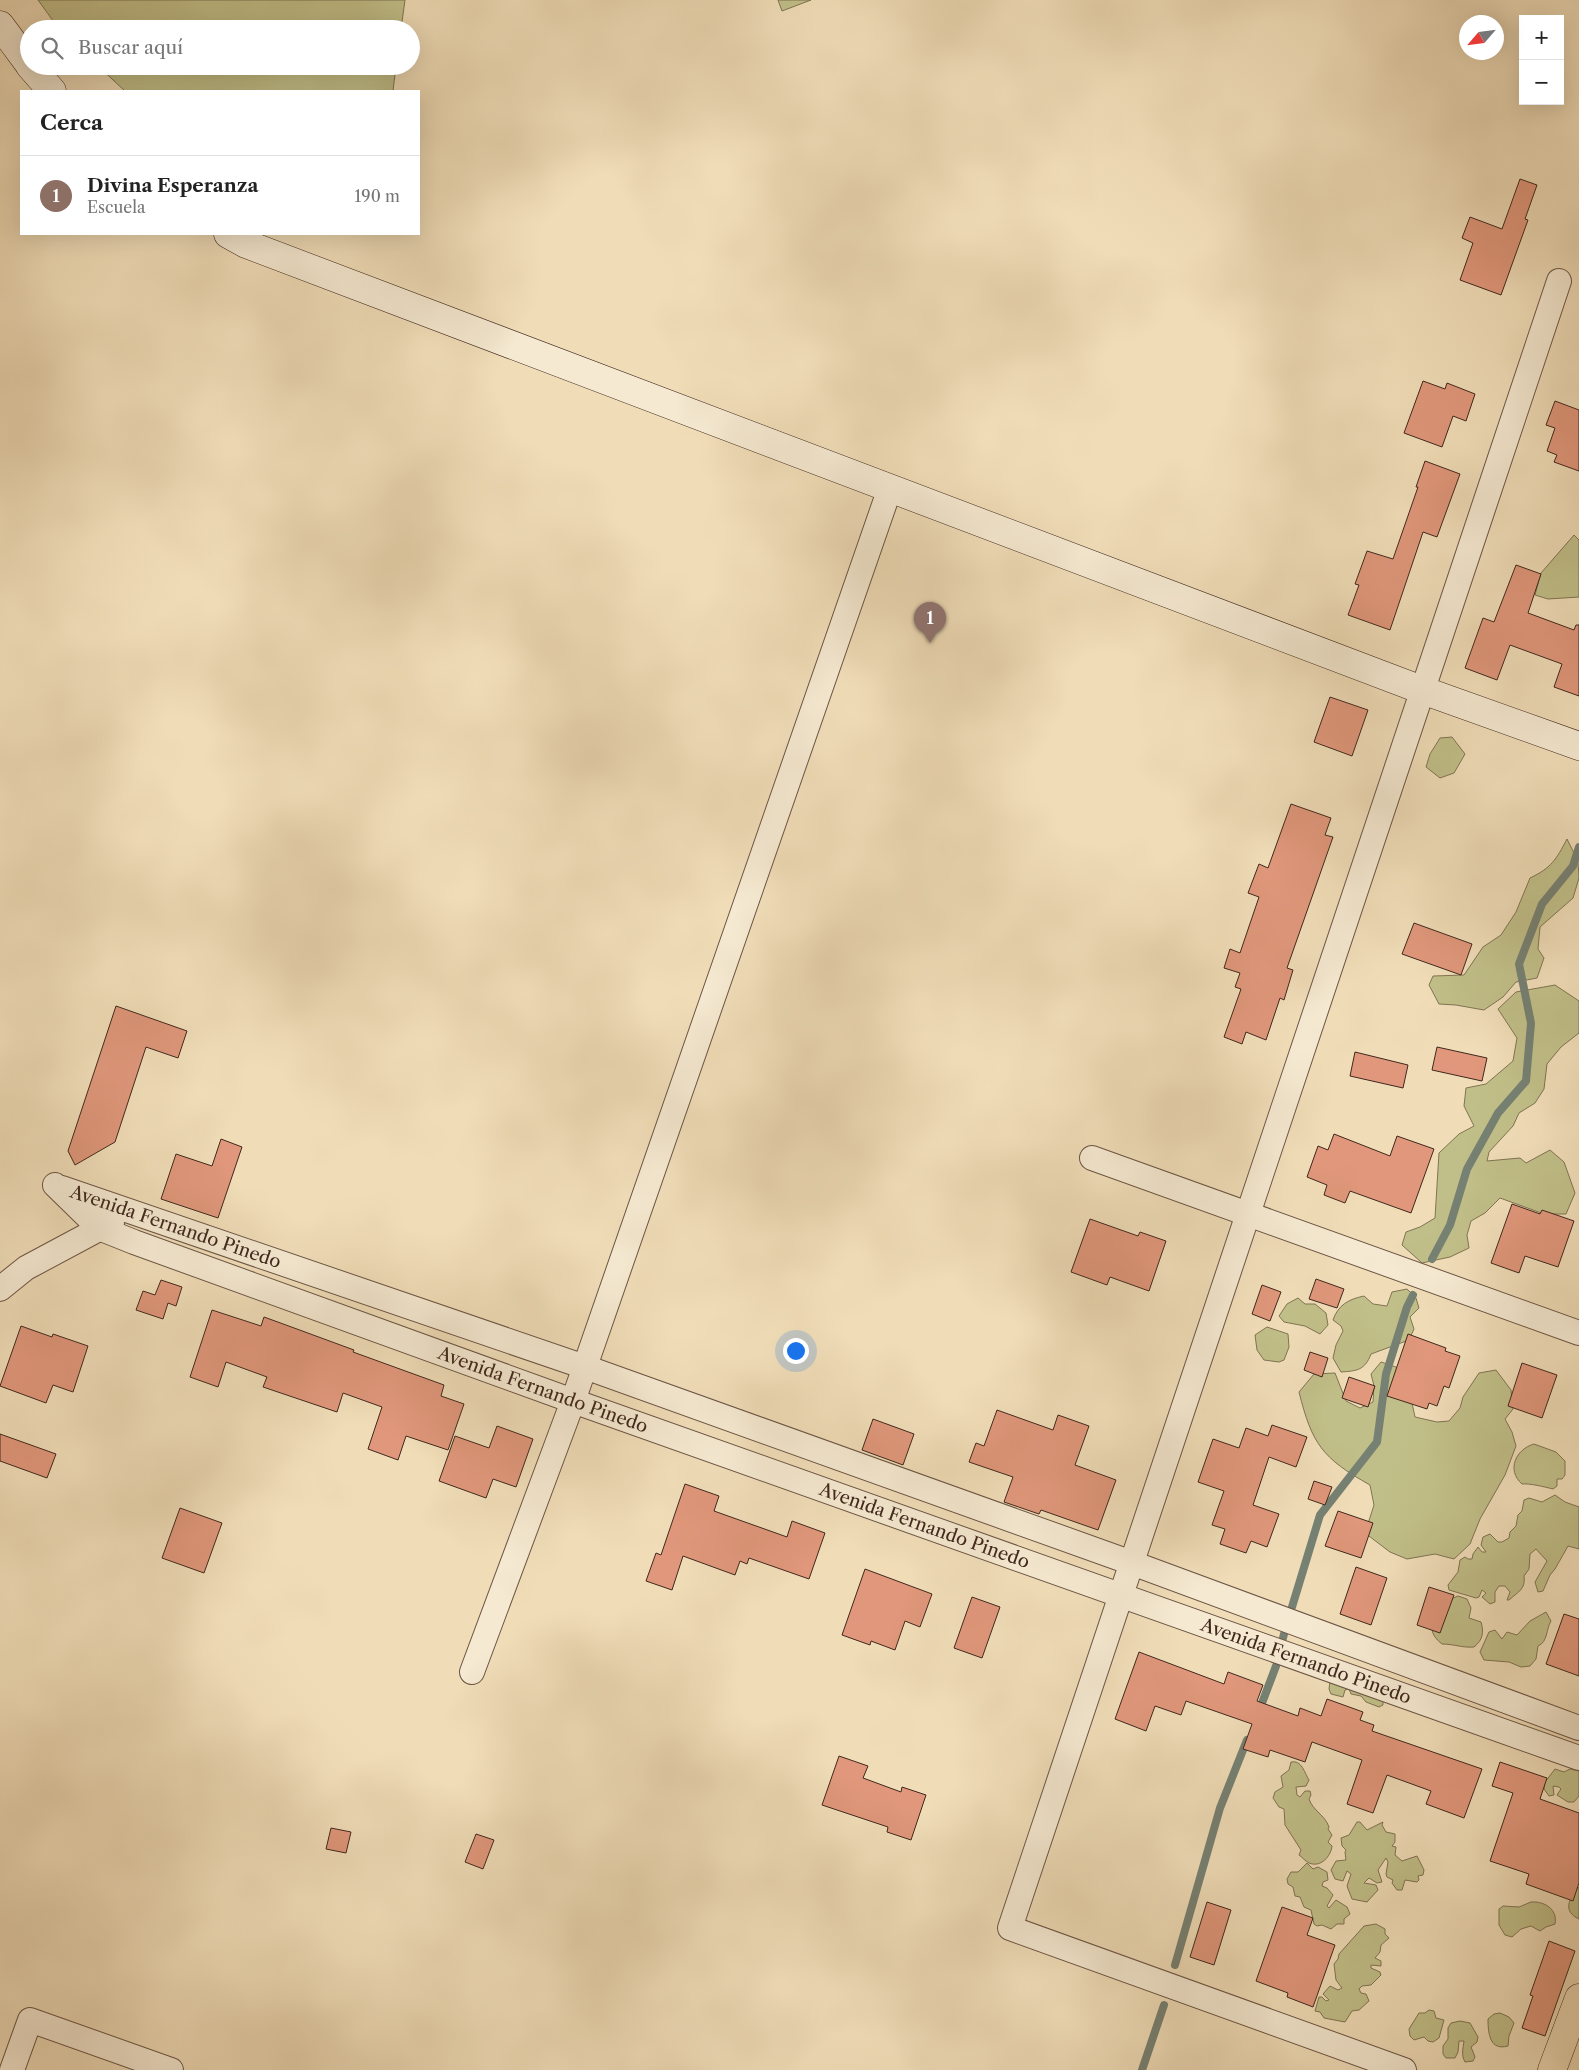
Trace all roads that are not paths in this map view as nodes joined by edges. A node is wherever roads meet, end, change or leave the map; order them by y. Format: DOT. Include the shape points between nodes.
graph roads {
  1 [pos="0,25"];
  2 [pos="20,52"];
  3 [pos="38,75"];
  4 [pos="51,90"];
  5 [pos="230,235"];
  6 [pos="1559,281"];
  7 [pos="890,488"];
  8 [pos="1422,690"];
  9 [pos="1579,746"];
  10 [pos="1092,1158"];
  11 [pos="133,1213"];
  12 [pos="1248,1214"];
  13 [pos="99,1228"];
  14 [pos="0,1289"];
  15 [pos="1579,1333"];
  16 [pos="585,1367"];
  17 [pos="573,1400"];
  18 [pos="1132,1563"];
  19 [pos="1121,1595"];
  20 [pos="472,1672"];
  21 [pos="1579,1728"];
  22 [pos="1579,1758"];
  23 [pos="1579,1998"];
  24 [pos="12,2070"];
  25 [pos="171,2070"];
  26 [pos="1404,2070"];
  27 [pos="1552,2070"];
  1 -- 2 [label="street"];
  3 -- 4 [label="street"];
  5 -- 7 [label="street" via="246,244"];
  6 -- 8 [label="street"];
  7 -- 8 [label="street"];
  7 -- 16 [label="street"];
  8 -- 9 [label="street"];
  8 -- 12 [label="street"];
  10 -- 12 [label="street"];
  11 -- 13 [label="street"];
  11 -- 13 [label="street, Avenida Fernando Pinedo" via="55,1186"];
  11 -- 16 [label="street, Avenida Fernando Pinedo"];
  12 -- 15 [label="street"];
  12 -- 18 [label="street"];
  13 -- 14 [label="street" via="26,1268"];
  13 -- 17 [label="street, Avenida Fernando Pinedo"];
  16 -- 17 [label="street"];
  16 -- 18 [label="street, Avenida Fernando Pinedo"];
  17 -- 19 [label="street, Avenida Fernando Pinedo"];
  17 -- 20 [label="street"];
  18 -- 19 [label="street"];
  18 -- 21 [label="street, Avenida Fernando Pinedo"];
  19 -- 22 [label="street, Avenida Fernando Pinedo"];
  19 -- 26 [label="street" via="1010,1928"];
  23 -- 27 [label="main road"];
  24 -- 25 [label="street" via="30,2020"];
}
